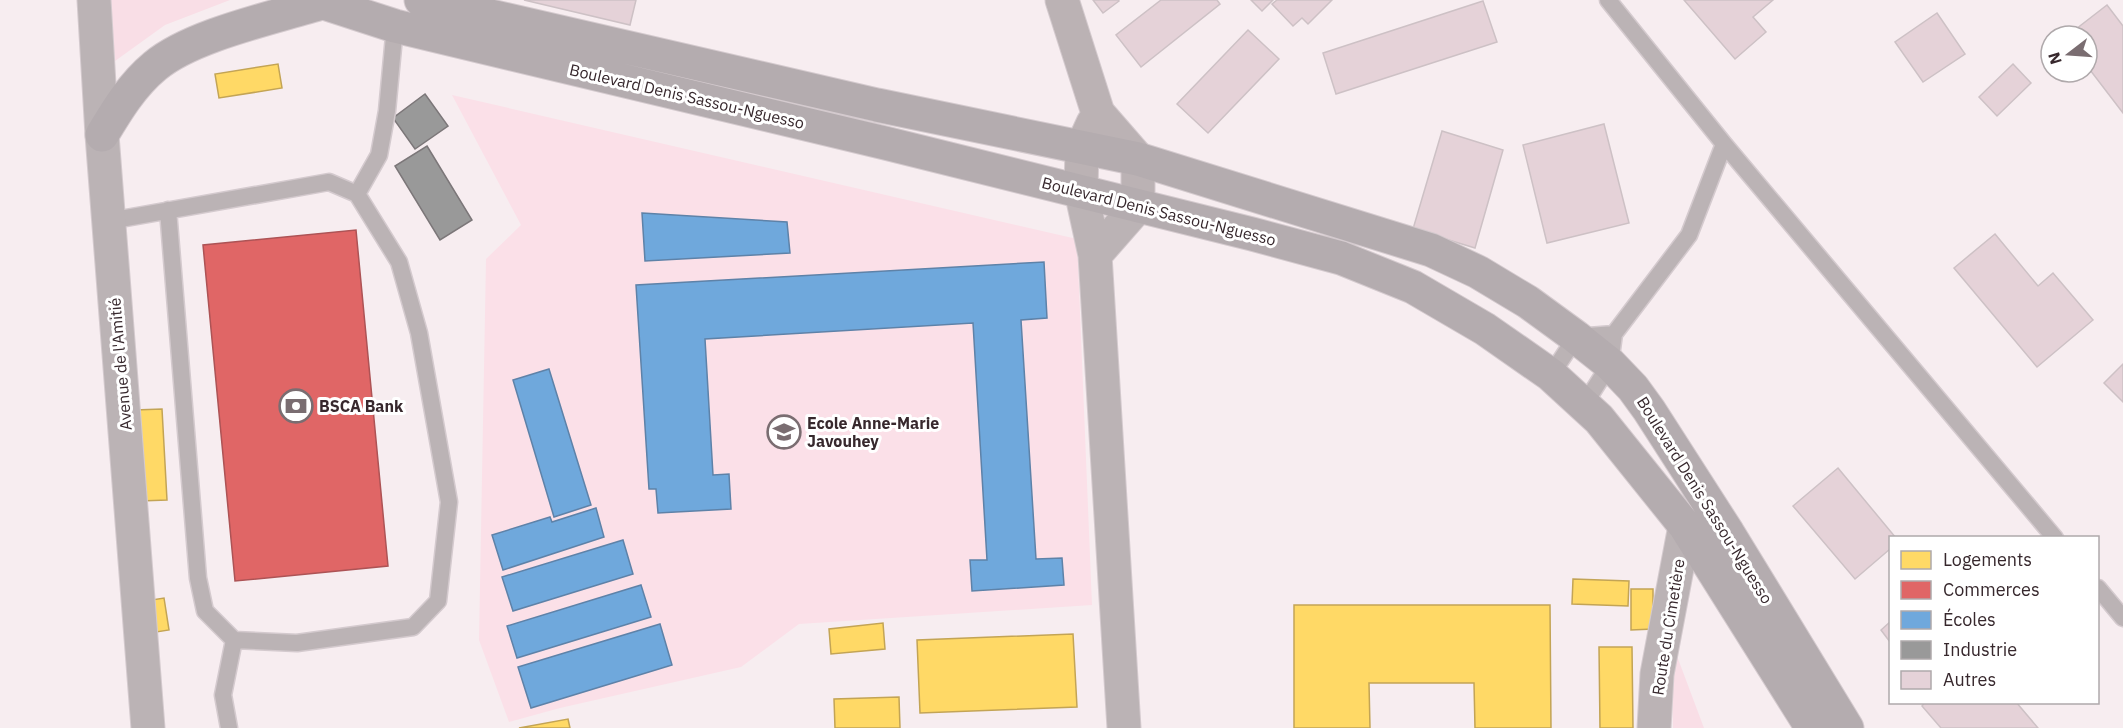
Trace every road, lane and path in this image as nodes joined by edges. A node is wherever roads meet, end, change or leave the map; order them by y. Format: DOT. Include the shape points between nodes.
graph roads {
  1 [pos="94,0"];
  2 [pos="421,0"];
  3 [pos="1062,0"];
  4 [pos="1608,0"];
  5 [pos="318,2"];
  6 [pos="395,26"];
  7 [pos="1098,113"];
  8 [pos="102,135"];
  9 [pos="1724,144"];
  10 [pos="1082,147"];
  11 [pos="1138,159"];
  12 [pos="1081,191"];
  13 [pos="357,194"];
  14 [pos="1138,206"];
  15 [pos="168,210"];
  16 [pos="108,221"];
  17 [pos="1095,255"];
  18 [pos="1576,337"];
  19 [pos="1612,349"];
  20 [pos="1551,375"];
  21 [pos="1584,405"];
  22 [pos="1685,526"];
  23 [pos="2054,536"];
  24 [pos="2099,590"];
  25 [pos="2123,618"];
  26 [pos="234,640"];
  27 [pos="148,728"];
  28 [pos="229,728"];
  29 [pos="1124,728"];
  30 [pos="1654,728"];
  31 [pos="1812,728"];
  32 [pos="1847,728"];
  1 -- 8 [label="street, Avenue de l'Amitié"];
  2 -- 10 [label="main road, Boulevard Denis Sassou-Nguesso" via="877,105"];
  3 -- 7 [label="main road"];
  4 -- 9 [label="lane"];
  5 -- 6 [label="main road, Boulevard Denis Sassou-Nguesso"];
  5 -- 8 [label="main road" via="187,47 155,66 127,94"];
  6 -- 12 [label="main road, Boulevard Denis Sassou-Nguesso"];
  6 -- 13 [label="lane" via="379,154"];
  7 -- 10 [label="main road"];
  7 -- 11 [label="main road"];
  8 -- 16 [label="street, Avenue de l'Amitié"];
  9 -- 19 [label="lane" via="1689,235"];
  9 -- 23 [label="lane"];
  10 -- 11 [label="main road, Boulevard Denis Sassou-Nguesso"];
  10 -- 12 [label="main road"];
  11 -- 14 [label="main road"];
  11 -- 18 [label="main road, Boulevard Denis Sassou-Nguesso" via="1431,250 1528,302"];
  12 -- 14 [label="main road, Boulevard Denis Sassou-Nguesso"];
  12 -- 17 [label="street"];
  13 -- 15 [label="lane" via="329,182"];
  13 -- 26 [label="lane" via="399,262 419,333 449,502 438,601 413,627 297,643"];
  14 -- 17 [label="street"];
  14 -- 20 [label="main road, Boulevard Denis Sassou-Nguesso" via="1341,258 1413,287 1485,329"];
  15 -- 16 [label="lane"];
  15 -- 26 [label="lane" via="198,578 205,610"];
  16 -- 27 [label="street, Avenue de l'Amitié"];
  17 -- 29 [label="street"];
  18 -- 19 [label="main road, Boulevard Denis Sassou-Nguesso"];
  18 -- 20 [label="lane"];
  19 -- 21 [label="lane"];
  19 -- 32 [label="main road, Boulevard Denis Sassou-Nguesso"];
  20 -- 21 [label="main road, Boulevard Denis Sassou-Nguesso"];
  21 -- 22 [label="main road, Boulevard Denis Sassou-Nguesso"];
  22 -- 30 [label="street, Route du Cimetière" via="1657,674"];
  22 -- 31 [label="main road, Boulevard Denis Sassou-Nguesso"];
  24 -- 25 [label="lane"];
  26 -- 28 [label="lane" via="223,695"];
}
